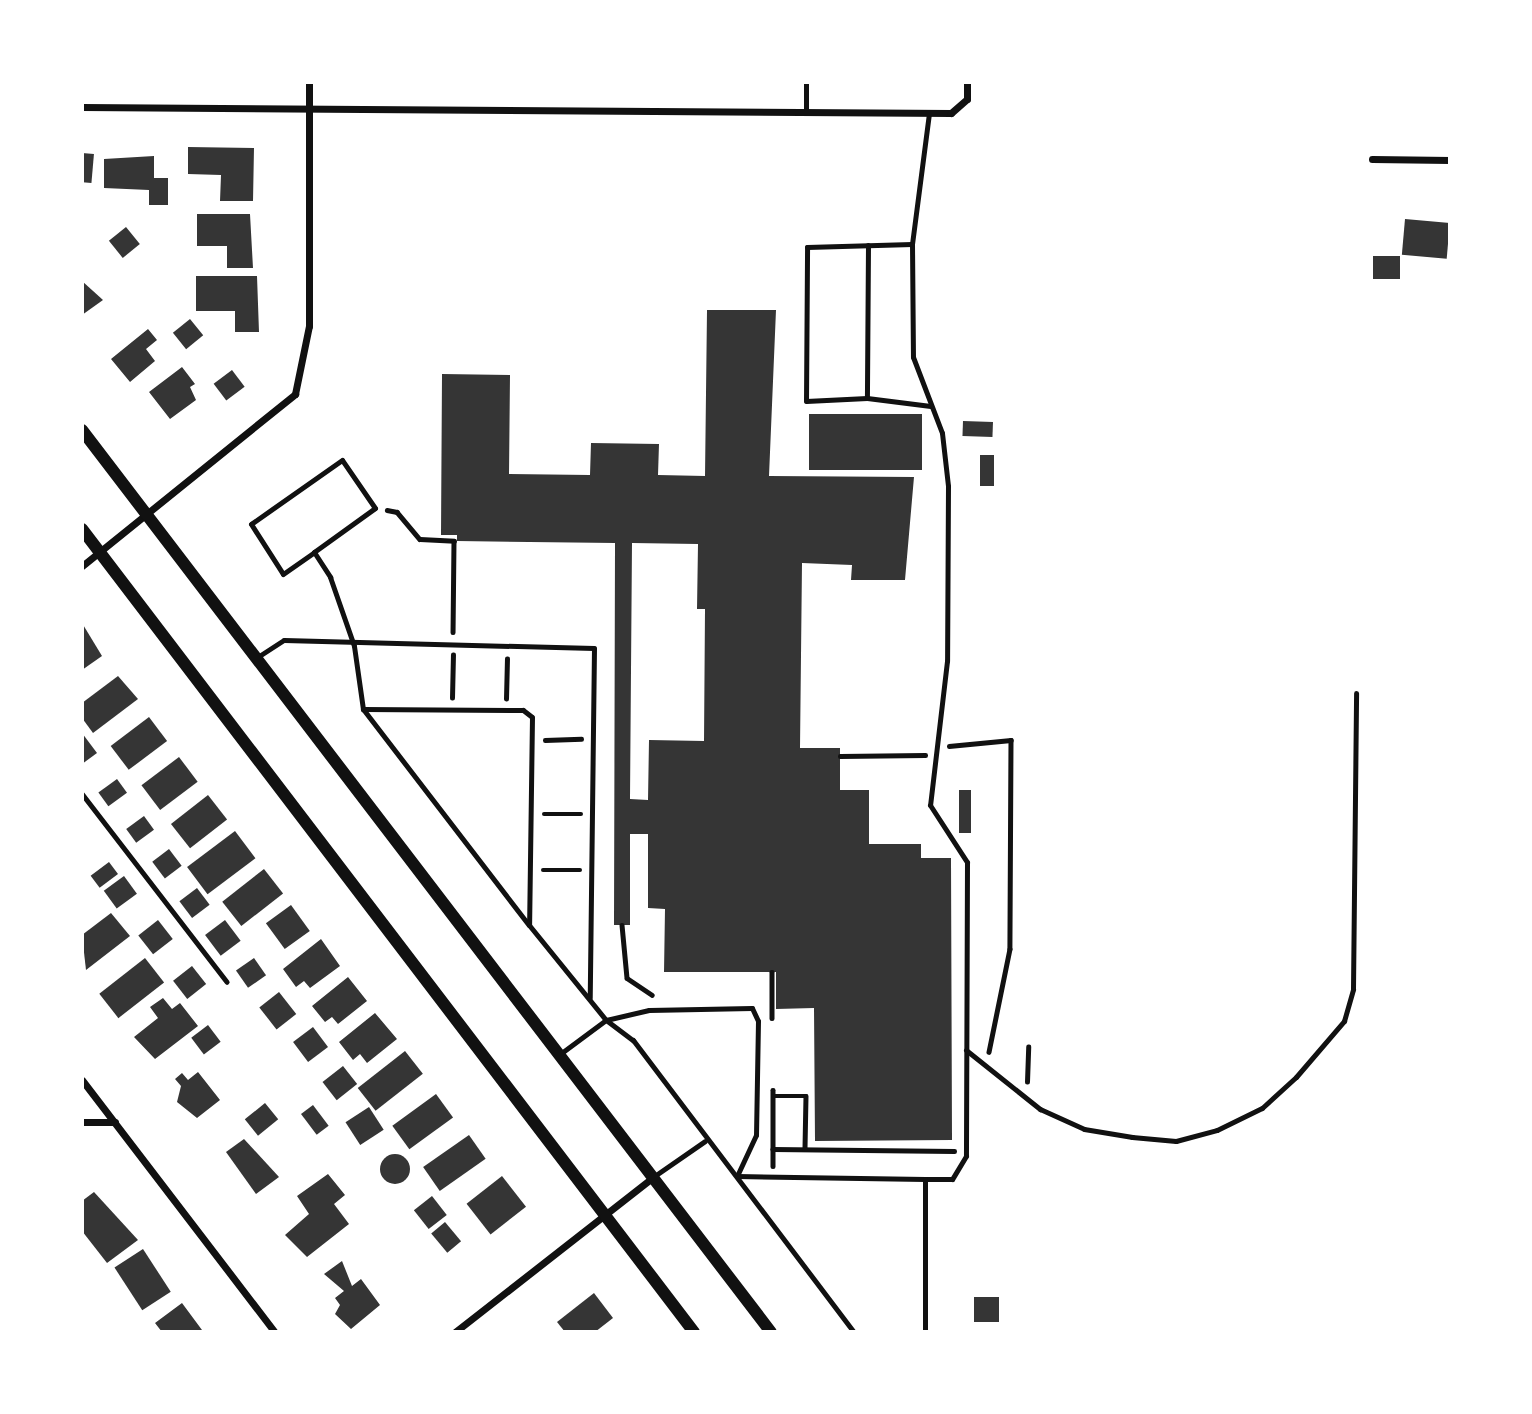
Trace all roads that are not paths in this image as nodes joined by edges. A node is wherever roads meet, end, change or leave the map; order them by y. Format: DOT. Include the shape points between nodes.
graph roads {
  1 [pos="309,82"];
  2 [pos="806,82"];
  3 [pos="967,82"];
  4 [pos="309,106"];
  5 [pos="82,107"];
  6 [pos="806,111"];
  7 [pos="929,113"];
  8 [pos="1371,159"];
  9 [pos="1450,160"];
  10 [pos="912,244"];
  11 [pos="868,245"];
  12 [pos="867,398"];
  13 [pos="931,407"];
  14 [pos="82,430"];
  15 [pos="147,514"];
  16 [pos="82,529"];
  17 [pos="314,552"];
  18 [pos="100,553"];
  19 [pos="82,566"];
  20 [pos="354,646"];
  21 [pos="256,658"];
  22 [pos="1356,693"];
  23 [pos="363,709"];
  24 [pos="82,794"];
  25 [pos="529,925"];
  26 [pos="227,982"];
  27 [pos="590,999"];
  28 [pos="606,1020"];
  29 [pos="966,1050"];
  30 [pos="558,1055"];
  31 [pos="82,1080"];
  32 [pos="82,1122"];
  33 [pos="115,1122"];
  34 [pos="705,1141"];
  35 [pos="737,1176"];
  36 [pos="652,1178"];
  37 [pos="925,1179"];
  38 [pos="604,1214"];
  39 [pos="275,1332"];
  40 [pos="455,1332"];
  41 [pos="694,1332"];
  42 [pos="771,1332"];
  43 [pos="853,1332"];
  44 [pos="925,1332"];
  1 -- 4 [label="street"];
  2 -- 6 [label="lane"];
  3 -- 7 [label="street" via="967,99 951,113"];
  4 -- 5 [label="street"];
  4 -- 6 [label="street"];
  4 -- 15 [label="street" via="304,372 295,394"];
  6 -- 7 [label="street"];
  7 -- 10 [label="lane"];
  8 -- 9 [label="street"];
  10 -- 11 [label="lane"];
  10 -- 13 [label="lane" via="913,357"];
  11 -- 12 [label="lane"];
  11 -- 12 [label="lane" via="807,247 806,401"];
  12 -- 13 [label="lane"];
  13 -- 29 [label="lane" via="942,433 948,486 947,661 931,754 930,805 967,862"];
  14 -- 15 [label="street"];
  15 -- 18 [label="street"];
  15 -- 21 [label="street"];
  16 -- 18 [label="street"];
  17 -- 17 [label="lane" via="283,574 251,524 342,460 375,508"];
  17 -- 20 [label="lane" via="330,577"];
  18 -- 19 [label="street"];
  18 -- 38 [label="street"];
  20 -- 21 [label="lane" via="285,640"];
  20 -- 23 [label="lane"];
  20 -- 27 [label="lane" via="594,648"];
  21 -- 30 [label="street"];
  22 -- 29 [label="lane" via="1353,989 1344,1021 1322,1052 1262,1108 1176,1141 1084,1129 1026,1098"];
  23 -- 25 [label="lane"];
  23 -- 25 [label="lane" via="506,710 532,717 536,740"];
  24 -- 26 [label="lane"];
  25 -- 27 [label="lane"];
  27 -- 28 [label="lane"];
  28 -- 30 [label="lane"];
  28 -- 34 [label="lane" via="633,1040"];
  28 -- 35 [label="lane" via="649,1010 752,1009 758,1021 756,1135"];
  29 -- 37 [label="lane" via="966,1151 952,1179"];
  30 -- 36 [label="street"];
  31 -- 33 [label="street"];
  32 -- 33 [label="street"];
  33 -- 39 [label="street"];
  34 -- 35 [label="lane"];
  34 -- 36 [label="lane"];
  35 -- 37 [label="lane"];
  35 -- 43 [label="lane"];
  36 -- 38 [label="street"];
  36 -- 42 [label="street"];
  37 -- 44 [label="lane"];
  38 -- 40 [label="street"];
  38 -- 41 [label="street"];
}
